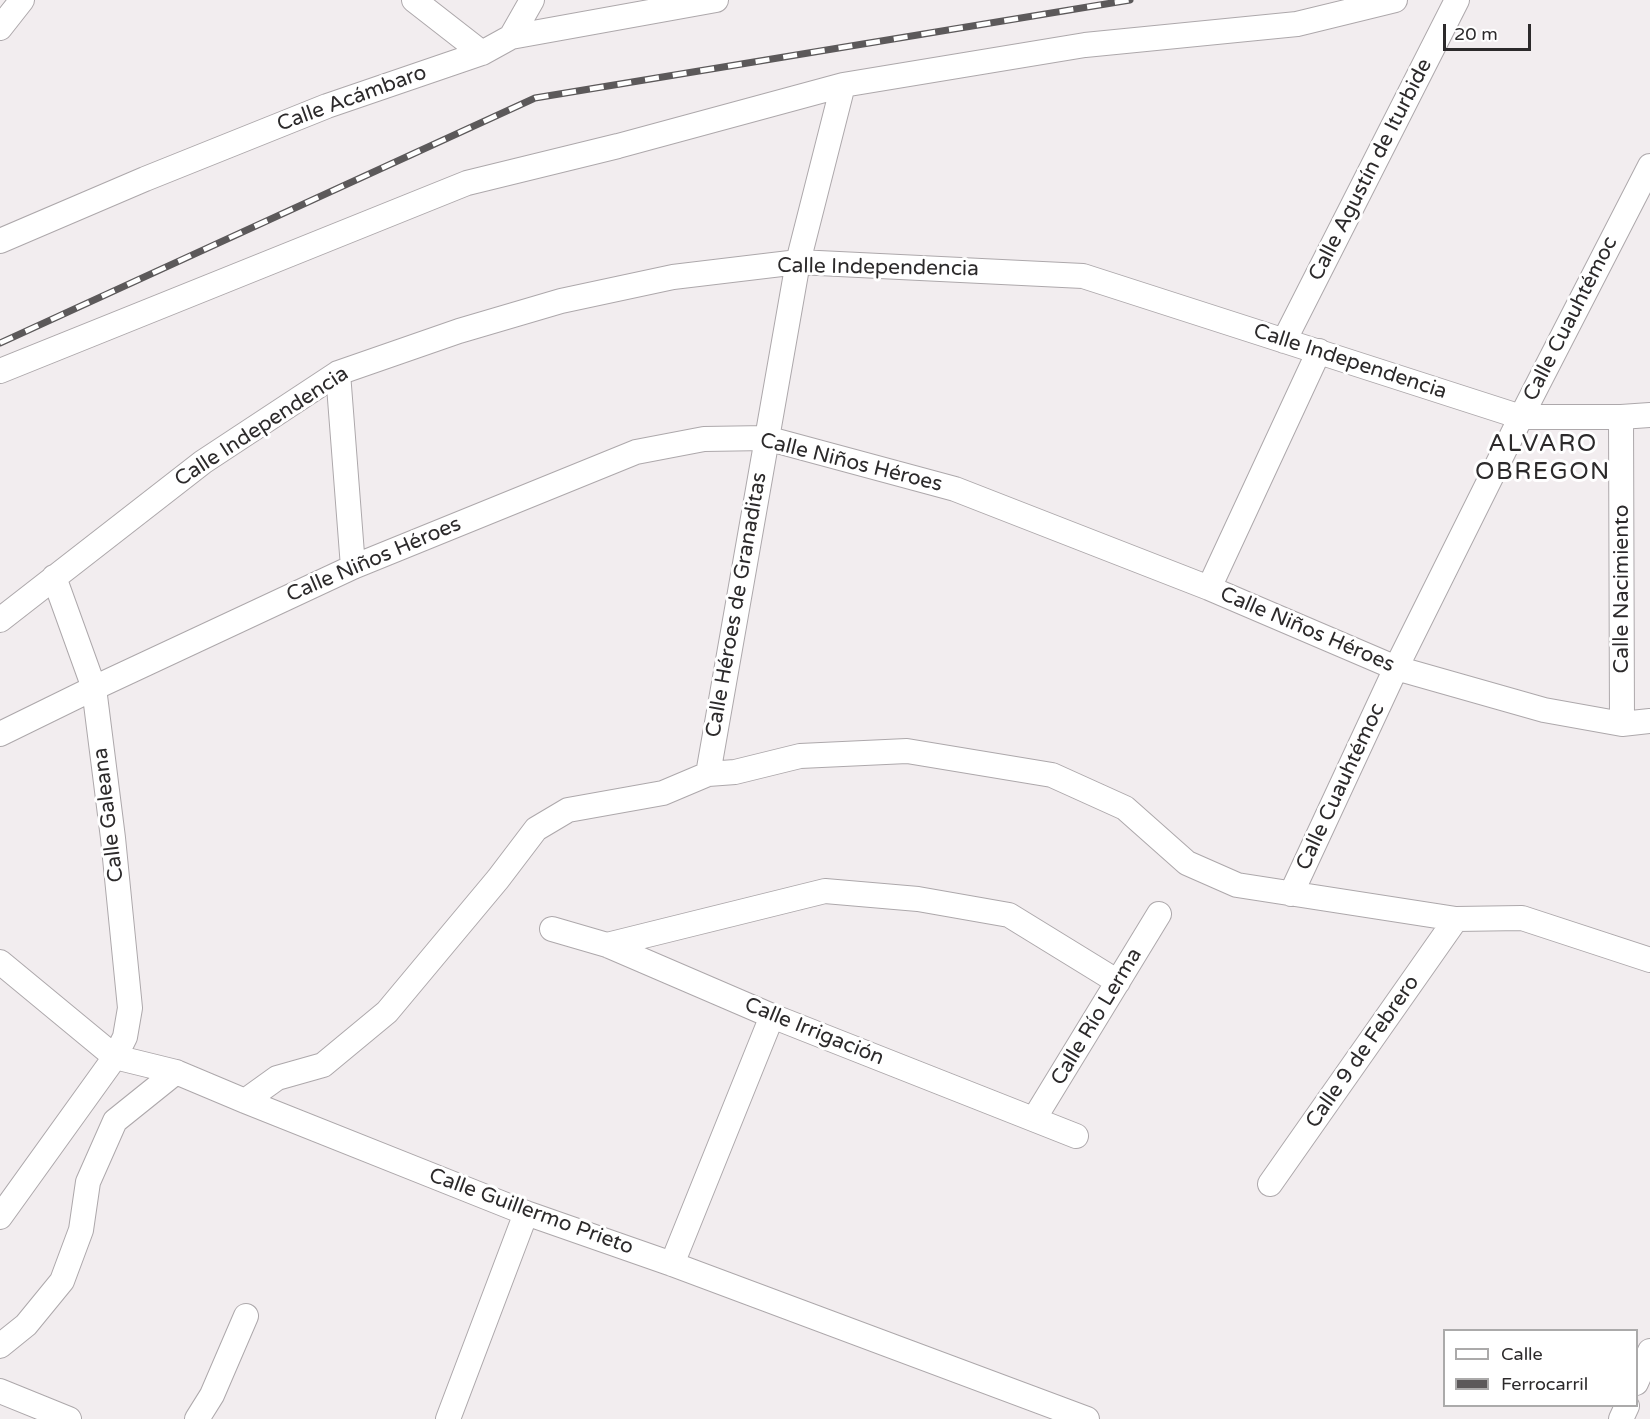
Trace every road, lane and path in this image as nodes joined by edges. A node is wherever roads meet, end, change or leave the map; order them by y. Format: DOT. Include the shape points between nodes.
graph roads {
  1 [pos="22,0"];
  2 [pos="414,0"];
  3 [pos="532,0"];
  4 [pos="716,0"];
  5 [pos="1395,0"];
  6 [pos="1457,0"];
  7 [pos="0,28"];
  8 [pos="511,38"];
  9 [pos="482,53"];
  10 [pos="843,85"];
  11 [pos="1650,165"];
  12 [pos="0,241"];
  13 [pos="798,262"];
  14 [pos="1284,341"];
  15 [pos="1319,351"];
  16 [pos="0,371"];
  17 [pos="338,373"];
  18 [pos="1650,415"];
  19 [pos="1521,417"];
  20 [pos="1621,417"];
  21 [pos="766,438"];
  22 [pos="353,567"];
  23 [pos="54,578"];
  24 [pos="1209,588"];
  25 [pos="0,620"];
  26 [pos="1396,668"];
  27 [pos="94,688"];
  28 [pos="1650,721"];
  29 [pos="1622,724"];
  30 [pos="0,734"];
  31 [pos="708,774"];
  32 [pos="1291,894"];
  33 [pos="1159,914"];
  34 [pos="1456,919"];
  35 [pos="552,929"];
  36 [pos="607,945"];
  37 [pos="1650,960"];
  38 [pos="0,962"];
  39 [pos="1118,982"];
  40 [pos="772,1017"];
  41 [pos="115,1057"];
  42 [pos="176,1072"];
  43 [pos="245,1101"];
  44 [pos="1034,1119"];
  45 [pos="1076,1136"];
  46 [pos="1270,1184"];
  47 [pos="526,1213"];
  48 [pos="0,1216"];
  49 [pos="672,1264"];
  50 [pos="246,1316"];
  51 [pos="0,1346"];
  52 [pos="1650,1351"];
  53 [pos="1638,1378"];
  54 [pos="0,1391"];
  55 [pos="69,1419"];
  56 [pos="197,1419"];
  57 [pos="448,1419"];
  58 [pos="1087,1419"];
  1 -- 7 [label="street"];
  2 -- 9 [label="street"];
  3 -- 8 [label="street"];
  4 -- 8 [label="street, Calle Acámbaro"];
  5 -- 10 [label="street" via="1297,24 1085,45"];
  6 -- 14 [label="street, Calle Agustín de Iturbide"];
  8 -- 9 [label="street, Calle Acámbaro"];
  9 -- 12 [label="street, Calle Acámbaro" via="327,106"];
  10 -- 13 [label="street, Calle Héroes de Granaditas"];
  10 -- 16 [label="street" via="467,183"];
  11 -- 19 [label="street, Calle Cuauhtémoc"];
  13 -- 14 [label="street, Calle Independencia" via="1083,276"];
  13 -- 17 [label="street, Calle Independencia" via="673,277 561,301"];
  13 -- 21 [label="street, Calle Héroes de Granaditas"];
  14 -- 15 [label="street, Calle Independencia"];
  15 -- 19 [label="street, Calle Independencia"];
  15 -- 24 [label="street"];
  17 -- 22 [label="street"];
  17 -- 23 [label="street, Calle Independencia" via="203,462"];
  18 -- 20 [label="street, Calle Independencia"];
  19 -- 20 [label="street, Calle Independencia"];
  19 -- 26 [label="street, Calle Cuauhtémoc"];
  20 -- 29 [label="street, Calle Nacimiento"];
  21 -- 22 [label="street, Calle Niños Héroes" via="704,440 636,452"];
  21 -- 24 [label="street, Calle Niños Héroes" via="955,489"];
  21 -- 31 [label="street, Calle Héroes de Granaditas"];
  22 -- 27 [label="street, Calle Niños Héroes"];
  23 -- 25 [label="street, Calle Independencia"];
  23 -- 27 [label="street, Calle Galeana"];
  24 -- 26 [label="street, Calle Niños Héroes"];
  26 -- 29 [label="street, Calle Niños Héroes" via="1544,710"];
  26 -- 32 [label="street, Calle Cuauhtémoc"];
  27 -- 30 [label="street, Calle Niños Héroes"];
  27 -- 41 [label="street, Calle Galeana" via="129,1008 125,1037"];
  28 -- 29 [label="street, Calle Niños Héroes"];
  31 -- 32 [label="street" via="735,772 800,756 907,751 1052,775 1125,808 1187,863 1237,885"];
  31 -- 43 [label="street" via="663,793 568,810 536,829 387,1012 322,1065 277,1078"];
  32 -- 34 [label="street"];
  33 -- 39 [label="street, Calle Río Lerma"];
  34 -- 37 [label="street" via="1522,918"];
  34 -- 46 [label="street, Calle 9 de Febrero"];
  35 -- 36 [label="street, Calle Irrigación"];
  36 -- 39 [label="street" via="825,891 918,899 1009,915"];
  36 -- 40 [label="street, Calle Irrigación"];
  38 -- 41 [label="street, Calle Guillermo Prieto"];
  39 -- 44 [label="street, Calle Río Lerma"];
  40 -- 44 [label="street, Calle Irrigación"];
  40 -- 49 [label="street"];
  41 -- 42 [label="street, Calle Guillermo Prieto"];
  41 -- 48 [label="street, Calle Galeana"];
  42 -- 43 [label="street, Calle Guillermo Prieto"];
  42 -- 51 [label="street" via="116,1121 88,1182 81,1230 62,1281 26,1324"];
  43 -- 47 [label="street, Calle Guillermo Prieto"];
  44 -- 45 [label="street, Calle Irrigación"];
  47 -- 49 [label="street, Calle Guillermo Prieto"];
  47 -- 57 [label="street"];
  49 -- 58 [label="street, Calle Guillermo Prieto"];
  50 -- 56 [label="street" via="212,1395"];
  52 -- 53 [label="street"];
  54 -- 55 [label="street"];
}
